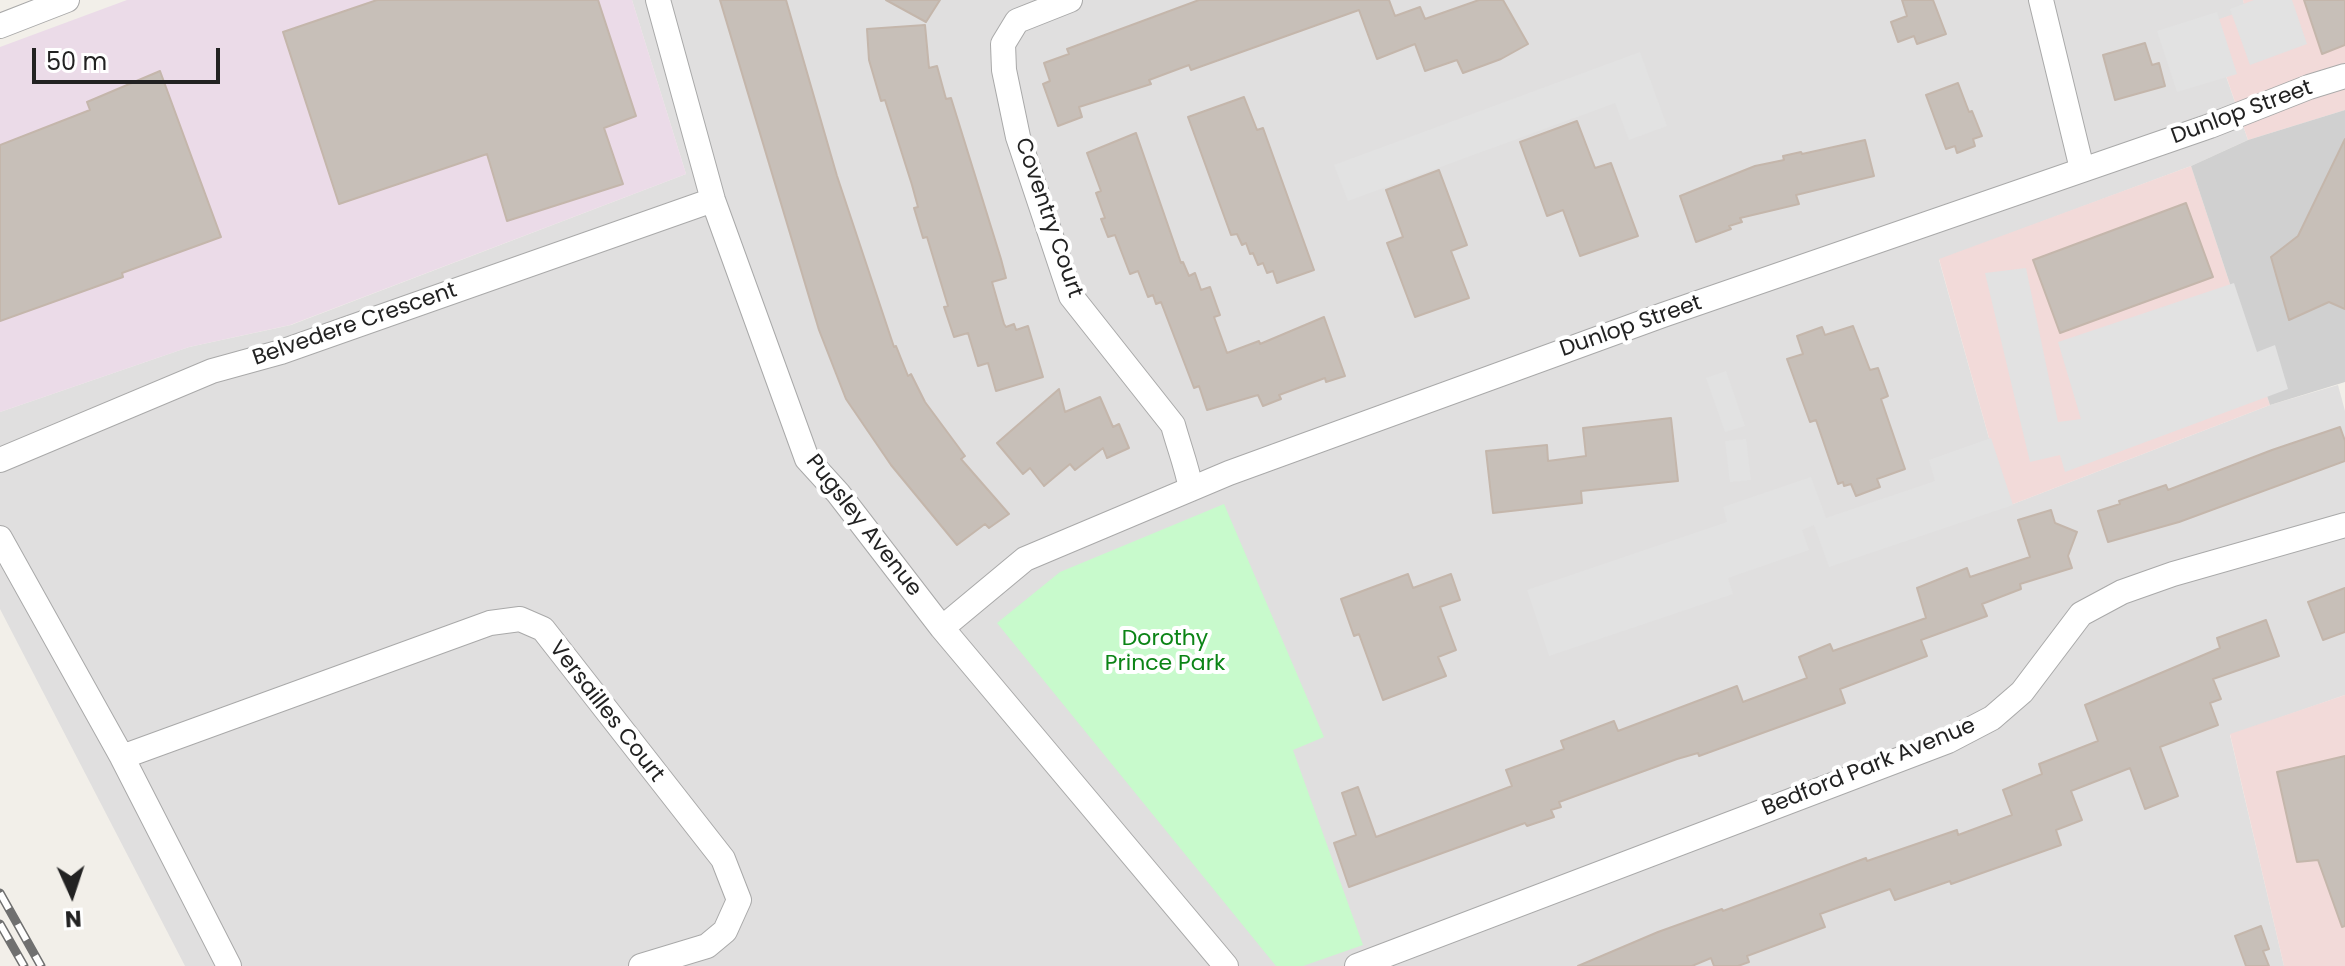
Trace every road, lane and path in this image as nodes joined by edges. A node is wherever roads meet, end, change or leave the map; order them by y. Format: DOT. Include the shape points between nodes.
graph roads {
  1 [pos="67,0"];
  2 [pos="658,0"];
  3 [pos="1070,0"];
  4 [pos="2041,0"];
  5 [pos="0,26"];
  6 [pos="2345,76"];
  7 [pos="2082,169"];
  8 [pos="713,200"];
  9 [pos="0,460"];
  10 [pos="1191,489"];
  11 [pos="2345,525"];
  12 [pos="0,538"];
  13 [pos="942,628"];
  14 [pos="122,757"];
  15 [pos="229,966"];
  16 [pos="641,966"];
  17 [pos="1226,966"];
  18 [pos="1357,966"];
  1 -- 5 [label="street"];
  2 -- 8 [label="street, Pugsley Avenue"];
  3 -- 10 [label="street, Coventry Court" via="1017,21 1003,44 1018,137 1071,296 1173,425"];
  4 -- 7 [label="street"];
  6 -- 7 [label="street, Dunlop Street"];
  7 -- 10 [label="street, Dunlop Street" via="1585,343"];
  8 -- 9 [label="street, Belvedere Crescent" via="281,352 212,371"];
  8 -- 13 [label="street, Pugsley Avenue" via="807,459"];
  10 -- 13 [label="street, Dunlop Street" via="1025,559"];
  11 -- 18 [label="street, Bedford Park Avenue" via="2173,574 2081,614 2022,692 1992,718 1948,741"];
  12 -- 14 [label="street"];
  13 -- 17 [label="street, Pugsley Avenue"];
  14 -- 15 [label="street"];
  14 -- 16 [label="street, Versailles Court" via="490,623 520,619 543,629 723,859 739,900 725,931 707,946"];
}
